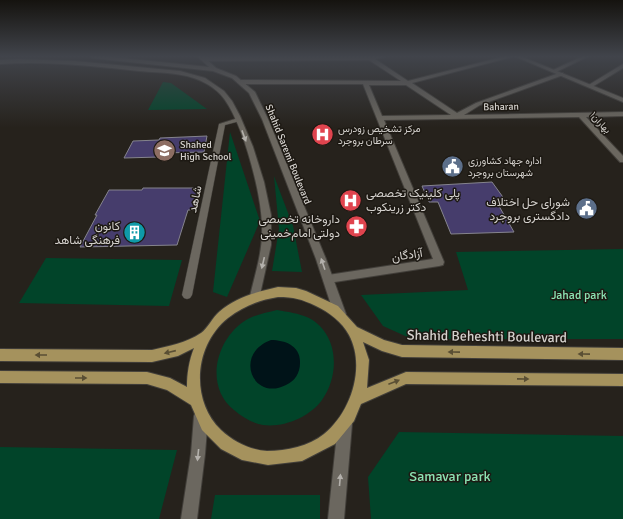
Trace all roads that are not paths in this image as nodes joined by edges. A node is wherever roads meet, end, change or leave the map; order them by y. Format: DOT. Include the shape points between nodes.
graph roads {
  1 [pos="204,80"];
  2 [pos="236,80"];
  3 [pos="403,80"];
  4 [pos="418,80"];
  5 [pos="545,80"];
  6 [pos="577,80"];
  7 [pos="600,80"];
  8 [pos="240,82"];
  9 [pos="365,82"];
  10 [pos="407,83"];
  11 [pos="590,86"];
  12 [pos="623,100"];
  13 [pos="580,114"];
  14 [pos="623,114"];
  15 [pos="457,116"];
  16 [pos="379,118"];
  17 [pos="238,120"];
  18 [pos="623,160"];
  19 [pos="328,279"];
  20 [pos="187,295"];
  21 [pos="255,296"];
  22 [pos="340,314"];
  23 [pos="355,332"];
  24 [pos="206,336"];
  25 [pos="623,354"];
  26 [pos="0,355"];
  27 [pos="0,377"];
  28 [pos="623,380"];
  29 [pos="359,398"];
  30 [pos="195,400"];
  31 [pos="201,416"];
  32 [pos="345,424"];
  33 [pos="189,519"];
  34 [pos="336,519"];
  1 -- 17 [label="street" via="217,88 230,104"];
  2 -- 8 [label="street, Shahid Saremi Boulevard"];
  3 -- 10 [label="street"];
  4 -- 10 [label="street"];
  5 -- 15 [label="street" via="478,104"];
  6 -- 11 [label="street"];
  7 -- 11 [label="street"];
  8 -- 9 [label="street"];
  19 -- 8 [label="street, Shahid Saremi Boulevard, one-way" via="260,107 252,92"];
  9 -- 10 [label="street"];
  9 -- 16 [label="street, آزادگان"];
  10 -- 15 [label="street"];
  11 -- 12 [label="street"];
  13 -- 14 [label="street, Baharan"];
  13 -- 15 [label="street, Baharan"];
  13 -- 18 [label="street, بهاران۱"];
  15 -- 16 [label="street, Baharan"];
  16 -- 19 [label="street, آزادگان" via="439,262"];
  17 -- 20 [label="lane, شاهد" via="222,124"];
  17 -- 21 [label="street, one-way" via="251,155 266,210 265,251"];
  19 -- 22 [label="street, Shahid Saremi Boulevard"];
  21 -- 22 [label="main road" via="278,292 300,293 322,300"];
  21 -- 24 [label="main road" via="236,305"];
  22 -- 23 [label="main road"];
  25 -- 23 [label="main road, Shahid Beheshti Boulevard, one-way" via="402,351"];
  23 -- 29 [label="main road" via="364,367"];
  24 -- 26 [label="main road, one-way" via="178,350 152,356"];
  24 -- 30 [label="main road" via="196,356 193,377"];
  27 -- 30 [label="main road, one-way" via="147,378 170,384"];
  29 -- 28 [label="main road, one-way" via="406,378"];
  29 -- 32 [label="main road"];
  30 -- 31 [label="main road"];
  31 -- 32 [label="main road" via="214,434 232,449 255,457 280,459 305,453 327,441"];
  31 -- 33 [label="street, one-way"];
  34 -- 32 [label="street, one-way"];
}
